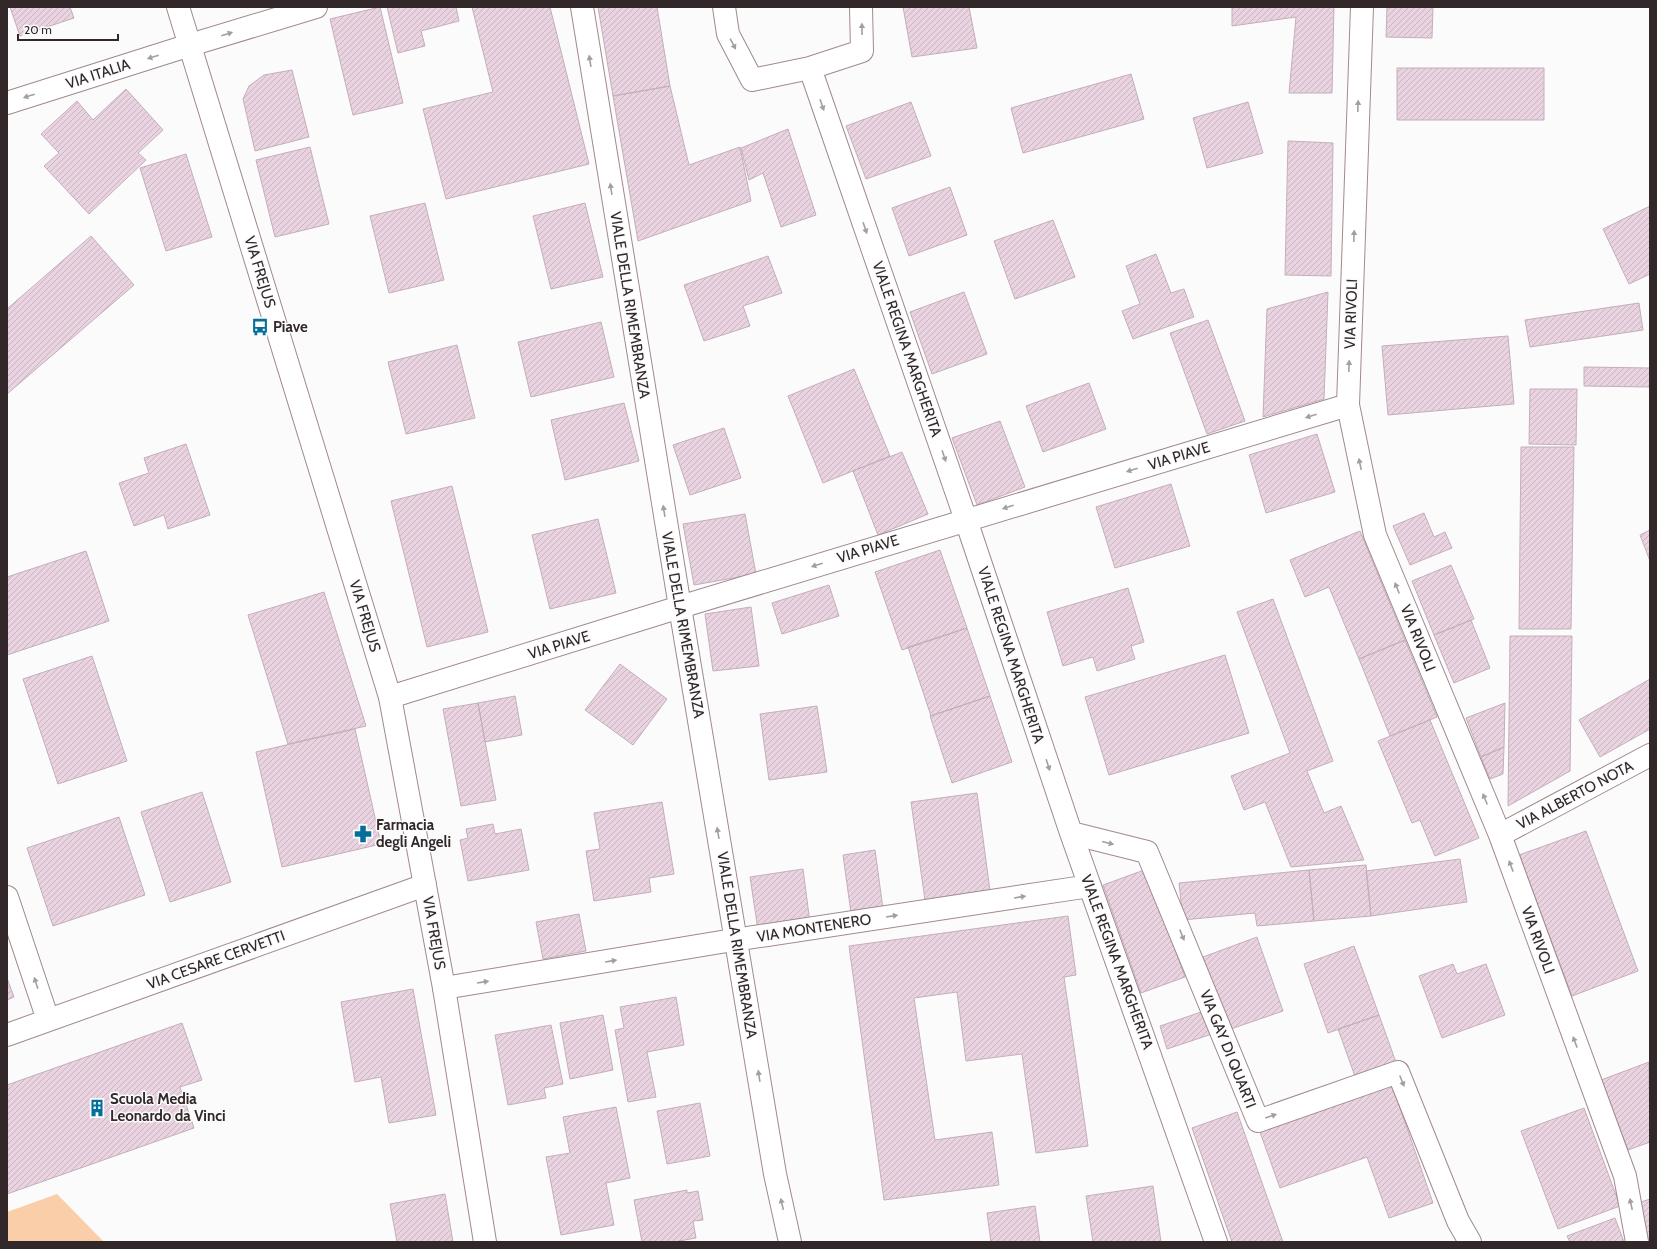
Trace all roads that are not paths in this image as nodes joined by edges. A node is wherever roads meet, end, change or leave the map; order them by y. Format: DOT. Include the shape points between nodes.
graph roads {
  1 [pos="178,7"];
  2 [pos="316,7"];
  3 [pos="582,7"];
  4 [pos="724,7"];
  5 [pos="861,7"];
  6 [pos="1362,7"];
  7 [pos="190,45"];
  8 [pos="810,68"];
  9 [pos="7,103"];
  10 [pos="1348,405"];
  11 [pos="966,520"];
  12 [pos="680,607"];
  13 [pos="390,697"];
  14 [pos="1650,755"];
  15 [pos="1070,833"];
  16 [pos="1500,835"];
  17 [pos="425,885"];
  18 [pos="1090,886"];
  19 [pos="7,897"];
  20 [pos="737,940"];
  21 [pos="444,988"];
  22 [pos="48,1020"];
  23 [pos="7,1035"];
  24 [pos="485,1242"];
  25 [pos="790,1242"];
  26 [pos="1216,1242"];
  27 [pos="1470,1242"];
  28 [pos="1637,1242"];
  1 -- 7 [label="street, VIA FREJUS"];
  7 -- 2 [label="street, VIA ITALIA, one-way"];
  12 -- 3 [label="street, VIALE DELLA RIMEMBRANZA, one-way"];
  4 -- 8 [label="street, one-way" via="728,34 752,80"];
  8 -- 5 [label="street, one-way" via="862,51"];
  10 -- 6 [label="street, VIA RIVOLI, one-way"];
  7 -- 9 [label="street, VIA ITALIA, one-way"];
  7 -- 13 [label="street, VIA FREJUS"];
  8 -- 11 [label="street, VIALE REGINA MARGHERITA, one-way"];
  10 -- 11 [label="street, VIA PIAVE, one-way"];
  16 -- 10 [label="street, VIA RIVOLI, one-way" via="1376,535"];
  11 -- 12 [label="street, VIA PIAVE, one-way"];
  11 -- 15 [label="street, VIALE REGINA MARGHERITA, one-way"];
  12 -- 13 [label="street, VIA PIAVE"];
  20 -- 12 [label="street, VIALE DELLA RIMEMBRANZA, one-way"];
  13 -- 17 [label="street, VIA FREJUS"];
  14 -- 16 [label="street, VIA ALBERTO NOTA"];
  15 -- 18 [label="street, VIALE REGINA MARGHERITA"];
  15 -- 27 [label="street, VIA GAY DI QUARTI, one-way" via="1148,852 1258,1121 1398,1072 1458,1222"];
  28 -- 16 [label="street, VIA RIVOLI, one-way" via="1625,1176"];
  17 -- 21 [label="street, VIA FREJUS"];
  17 -- 22 [label="street, VIA CESARE CERVETTI"];
  20 -- 18 [label="street, VIA MONTENERO, one-way"];
  18 -- 26 [label="street, VIALE REGINA MARGHERITA"];
  22 -- 19 [label="street, one-way"];
  21 -- 20 [label="street, VIA MONTENERO, one-way"];
  25 -- 20 [label="street, VIALE DELLA RIMEMBRANZA, one-way" via="775,1174"];
  21 -- 24 [label="street, VIA FREJUS"];
  22 -- 23 [label="street, VIA CESARE CERVETTI"];
}
